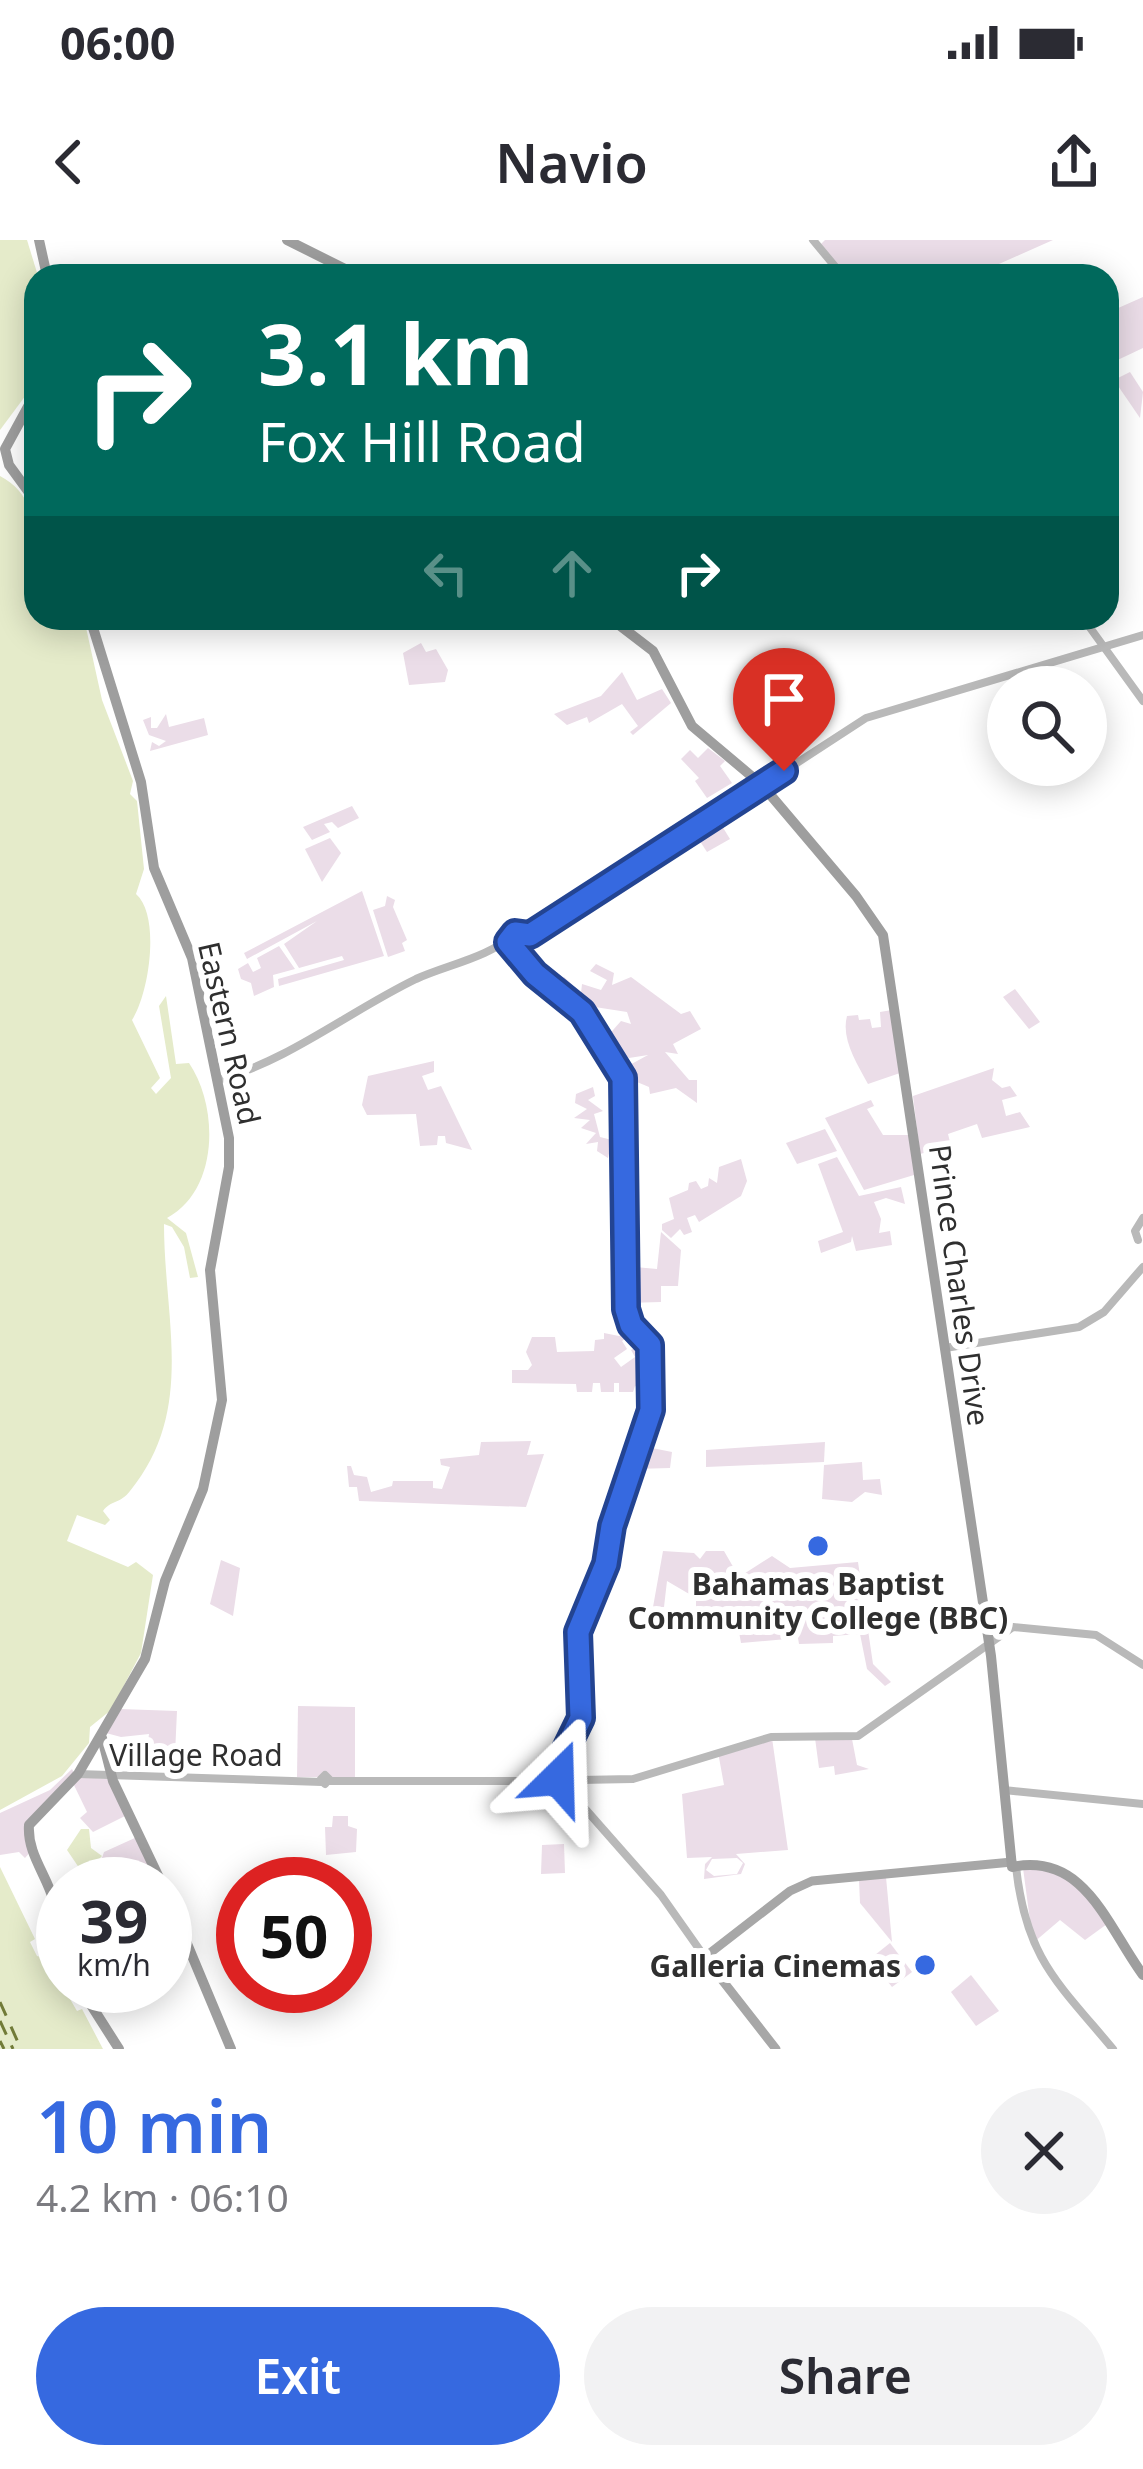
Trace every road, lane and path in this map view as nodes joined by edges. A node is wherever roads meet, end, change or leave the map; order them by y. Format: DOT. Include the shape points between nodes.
graph roads {
  1 [pos="287,240"];
  2 [pos="813,240"];
  3 [pos="334,264"];
  4 [pos="834,264"];
  5 [pos="24,413"];
  6 [pos="24,486"];
  7 [pos="94,630"];
  8 [pos="626,630"];
  9 [pos="1091,630"];
  10 [pos="1143,635"];
  11 [pos="1102,646"];
  12 [pos="1143,701"];
  13 [pos="758,789"];
  14 [pos="526,936"];
  15 [pos="506,945"];
  16 [pos="521,959"];
  17 [pos="218,1080"];
  18 [pos="1143,1218"];
  19 [pos="1141,1243"];
  20 [pos="1143,1269"];
  21 [pos="946,1350"];
  22 [pos="988,1645"];
  23 [pos="1143,1665"];
  24 [pos="99,1754"];
  25 [pos="78,1774"];
  26 [pos="112,1776"];
  27 [pos="560,1779"];
  28 [pos="1006,1790"];
  29 [pos="1143,1804"];
  30 [pos="37,1857"];
  31 [pos="149,1857"];
  32 [pos="1016,1863"];
  33 [pos="192,1956"];
  34 [pos="710,1957"];
  35 [pos="1143,1972"];
  36 [pos="96,2013"];
  37 [pos="772,2048"];
  38 [pos="119,2049"];
  39 [pos="231,2049"];
  40 [pos="1113,2049"];
  1 -- 3 [label="highway"];
  2 -- 4 [label="main road"];
  5 -- 6 [label="highway" via="4,449"];
  7 -- 17 [label="highway, Eastern Road" via="139,773 154,868 192,958"];
  8 -- 13 [label="highway, Prince Charles Drive" via="654,651 689,722"];
  9 -- 11 [label="main road"];
  10 -- 11 [label="main road"];
  11 -- 12 [label="main road"];
  11 -- 13 [label="main road" via="876,713"];
  13 -- 14 [label="main road"];
  13 -- 21 [label="highway, Prince Charles Drive" via="879,927"];
  14 -- 15 [label="main road" via="515,933"];
  14 -- 16 [label="main road"];
  15 -- 16 [label="main road"];
  15 -- 17 [label="main road" via="415,980 267,1064"];
  16 -- 27 [label="main road" via="582,1012 623,1078 626,1309 653,1358 648,1424 578,1632 581,1718"];
  17 -- 24 [label="highway, Eastern Road" via="230,1147 211,1270 221,1412 151,1645"];
  18 -- 19 [label="main road" via="1135,1231"];
  20 -- 21 [label="main road" via="1110,1312 1085,1328"];
  21 -- 22 [label="highway, Prince Charles Drive"];
  22 -- 23 [label="main road, Village Road" via="1023,1628 1096,1634"];
  22 -- 27 [label="main road, Village Road" via="857,1737 771,1737 644,1777"];
  22 -- 28 [label="highway, Prince Charles Drive"];
  24 -- 25 [label="highway"];
  24 -- 26 [label="highway"];
  25 -- 26 [label="main road, Village Road"];
  25 -- 30 [label="highway" via="39,1804 28,1833"];
  26 -- 27 [label="main road, Village Road"];
  26 -- 31 [label="highway"];
  27 -- 34 [label="main road"];
  28 -- 29 [label="main road"];
  28 -- 32 [label="highway"];
  28 -- 32 [label="highway"];
  32 -- 34 [label="main road" via="812,1881"];
  32 -- 35 [label="highway" via="1048,1864 1076,1877"];
  32 -- 40 [label="main road" via="1030,1941"];
  33 -- 39 [label="highway"];
  34 -- 37 [label="main road"];
  36 -- 38 [label="highway"];
}
